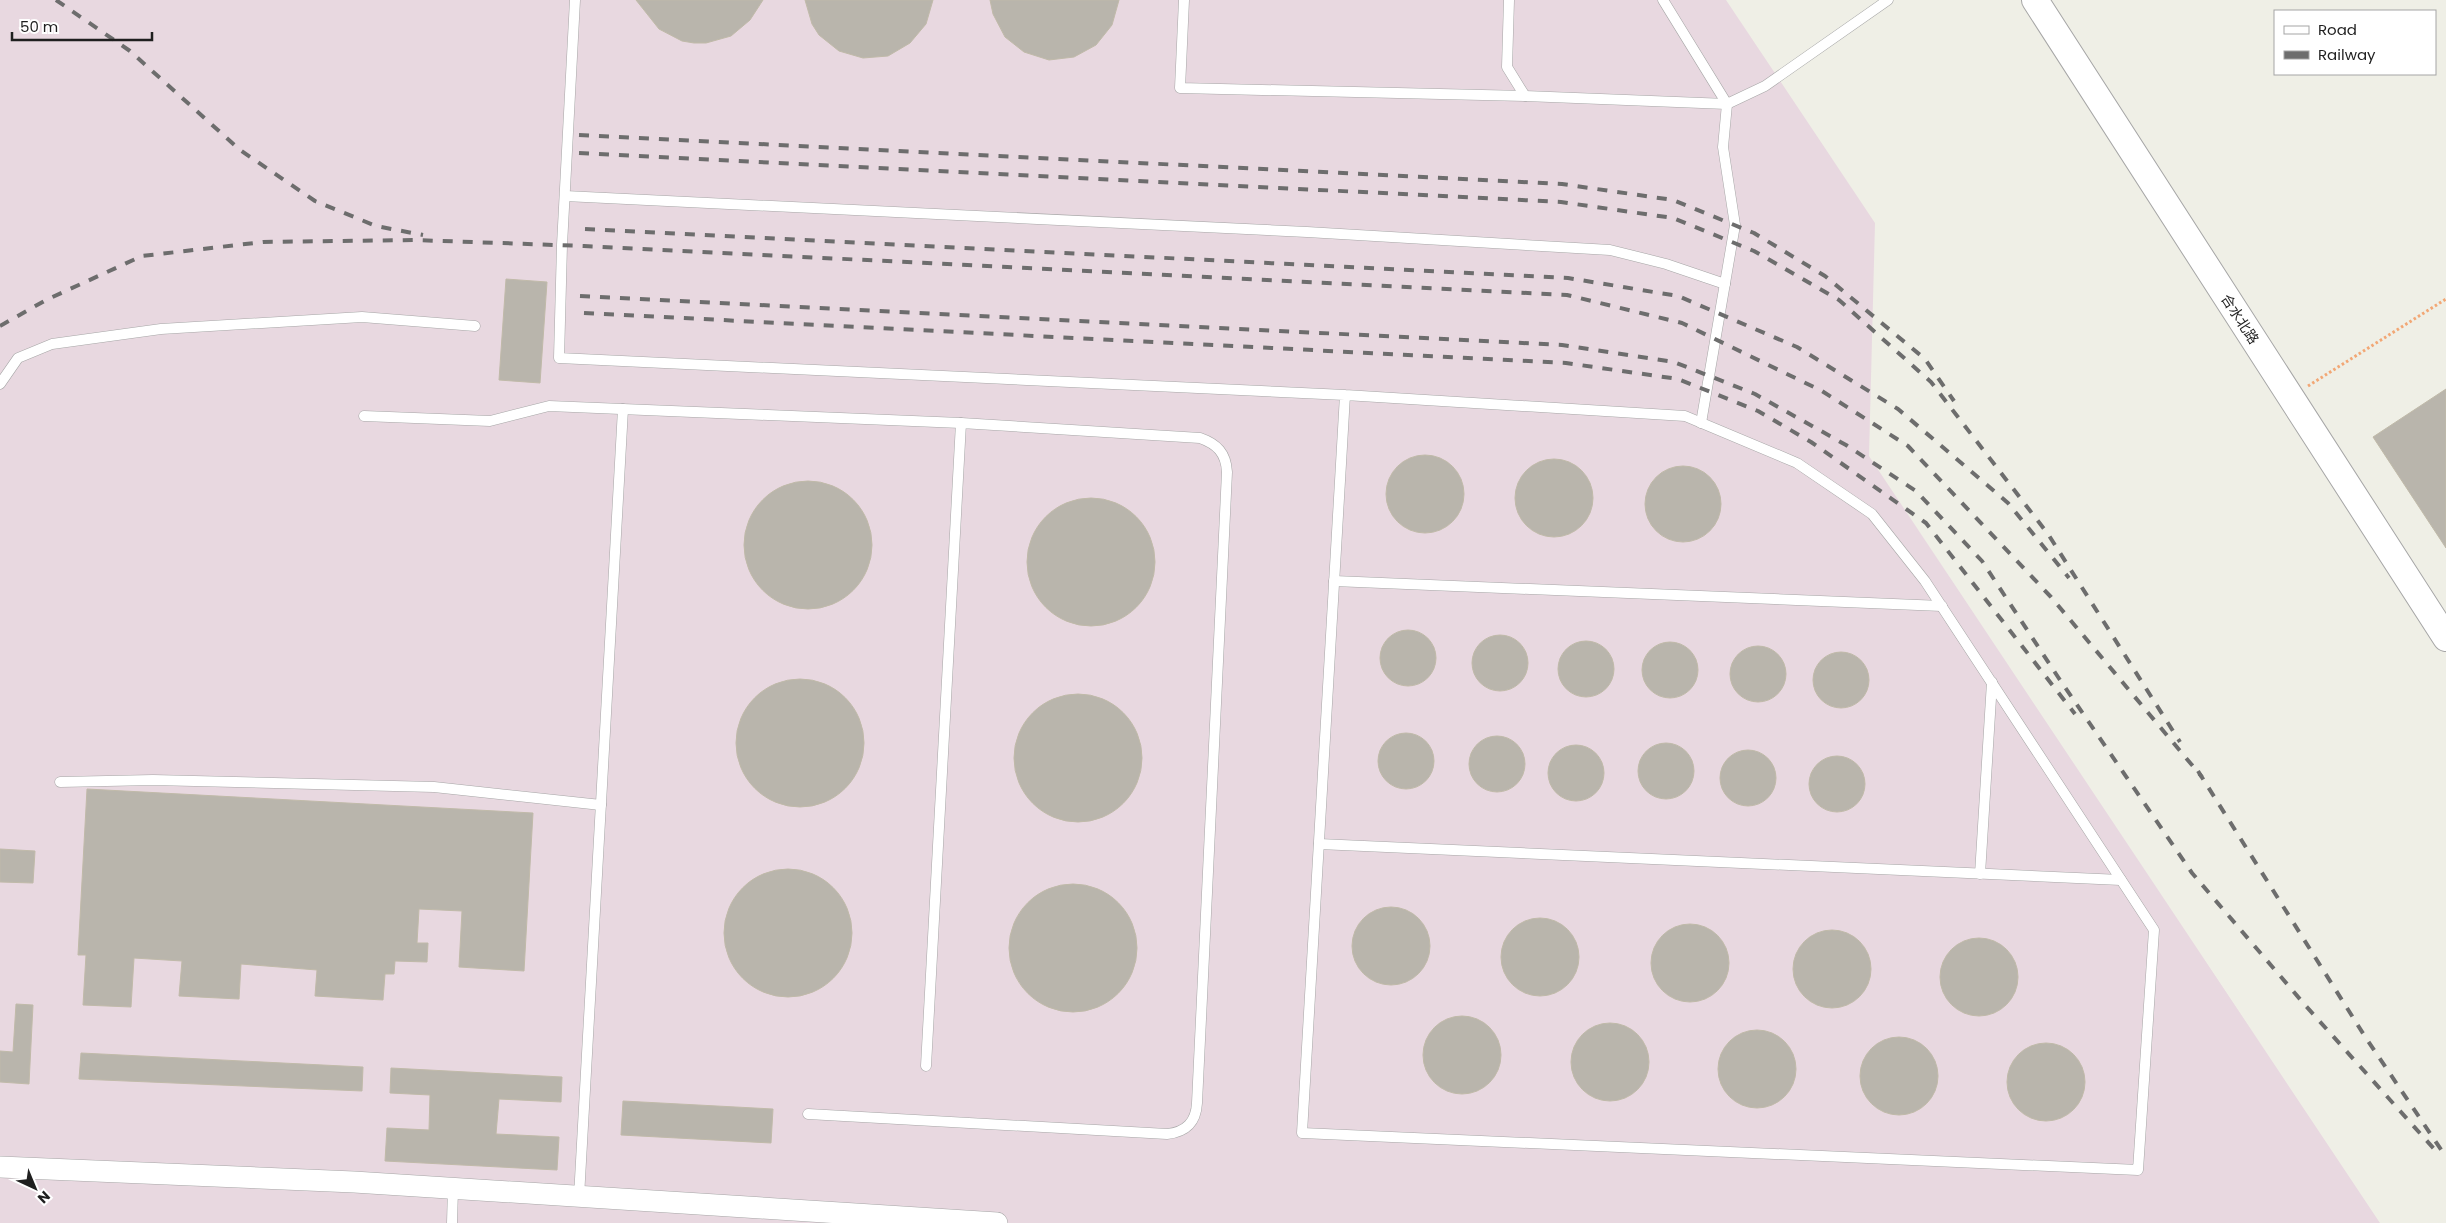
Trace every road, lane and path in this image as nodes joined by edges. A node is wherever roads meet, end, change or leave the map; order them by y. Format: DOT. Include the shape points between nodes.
graph roads {
  1 [pos="575,0"];
  2 [pos="1184,0"];
  3 [pos="1509,0"];
  4 [pos="1663,0"];
  5 [pos="1888,0"];
  6 [pos="2034,0"];
  7 [pos="1524,96"];
  8 [pos="1727,104"];
  9 [pos="565,196"];
  10 [pos="1725,284"];
  11 [pos="2446,299"];
  12 [pos="475,326"];
  13 [pos="0,384"];
  14 [pos="1345,395"];
  15 [pos="2290,397"];
  16 [pos="623,409"];
  17 [pos="364,416"];
  18 [pos="961,423"];
  19 [pos="1702,423"];
  20 [pos="1334,581"];
  21 [pos="1942,606"];
  22 [pos="2446,638"];
  23 [pos="1992,682"];
  24 [pos="60,782"];
  25 [pos="601,806"];
  26 [pos="1319,844"];
  27 [pos="1980,874"];
  28 [pos="2121,880"];
  29 [pos="926,1066"];
  30 [pos="808,1114"];
  31 [pos="0,1167"];
  32 [pos="453,1189"];
  33 [pos="579,1197"];
  34 [pos="452,1223"];
  35 [pos="997,1223"];
  1 -- 9 [label="lane"];
  2 -- 7 [label="lane" via="1180,88"];
  3 -- 7 [label="lane" via="1507,67"];
  4 -- 8 [label="lane"];
  5 -- 8 [label="lane" via="1764,86"];
  6 -- 15 [label="street, 合水北路"];
  7 -- 8 [label="lane"];
  8 -- 10 [label="lane" via="1723,147 1736,225"];
  9 -- 10 [label="lane" via="1610,250"];
  9 -- 14 [label="lane" via="559,358"];
  10 -- 19 [label="lane"];
  11 -- 15 [label="path"];
  12 -- 13 [label="lane" via="362,317 161,329 52,344 18,358"];
  14 -- 19 [label="lane" via="1685,416"];
  14 -- 20 [label="lane"];
  15 -- 22 [label="street, 合水北路"];
  16 -- 17 [label="lane" via="549,406 490,422"];
  16 -- 18 [label="lane"];
  16 -- 25 [label="lane"];
  18 -- 29 [label="lane"];
  18 -- 30 [label="lane" via="1200,438 1217,446 1226,462 1196,1112 1186,1129 1167,1134"];
  19 -- 21 [label="lane" via="1797,463 1872,514"];
  20 -- 21 [label="lane"];
  20 -- 26 [label="lane"];
  21 -- 23 [label="lane"];
  23 -- 27 [label="lane"];
  23 -- 28 [label="lane"];
  24 -- 25 [label="lane" via="153,780 434,786"];
  25 -- 33 [label="lane"];
  26 -- 27 [label="lane"];
  26 -- 28 [label="lane" via="1302,1133 2138,1170 2154,930"];
  27 -- 28 [label="lane"];
  31 -- 32 [label="street"];
  32 -- 33 [label="street"];
  32 -- 34 [label="lane"];
  33 -- 35 [label="street"];
}
